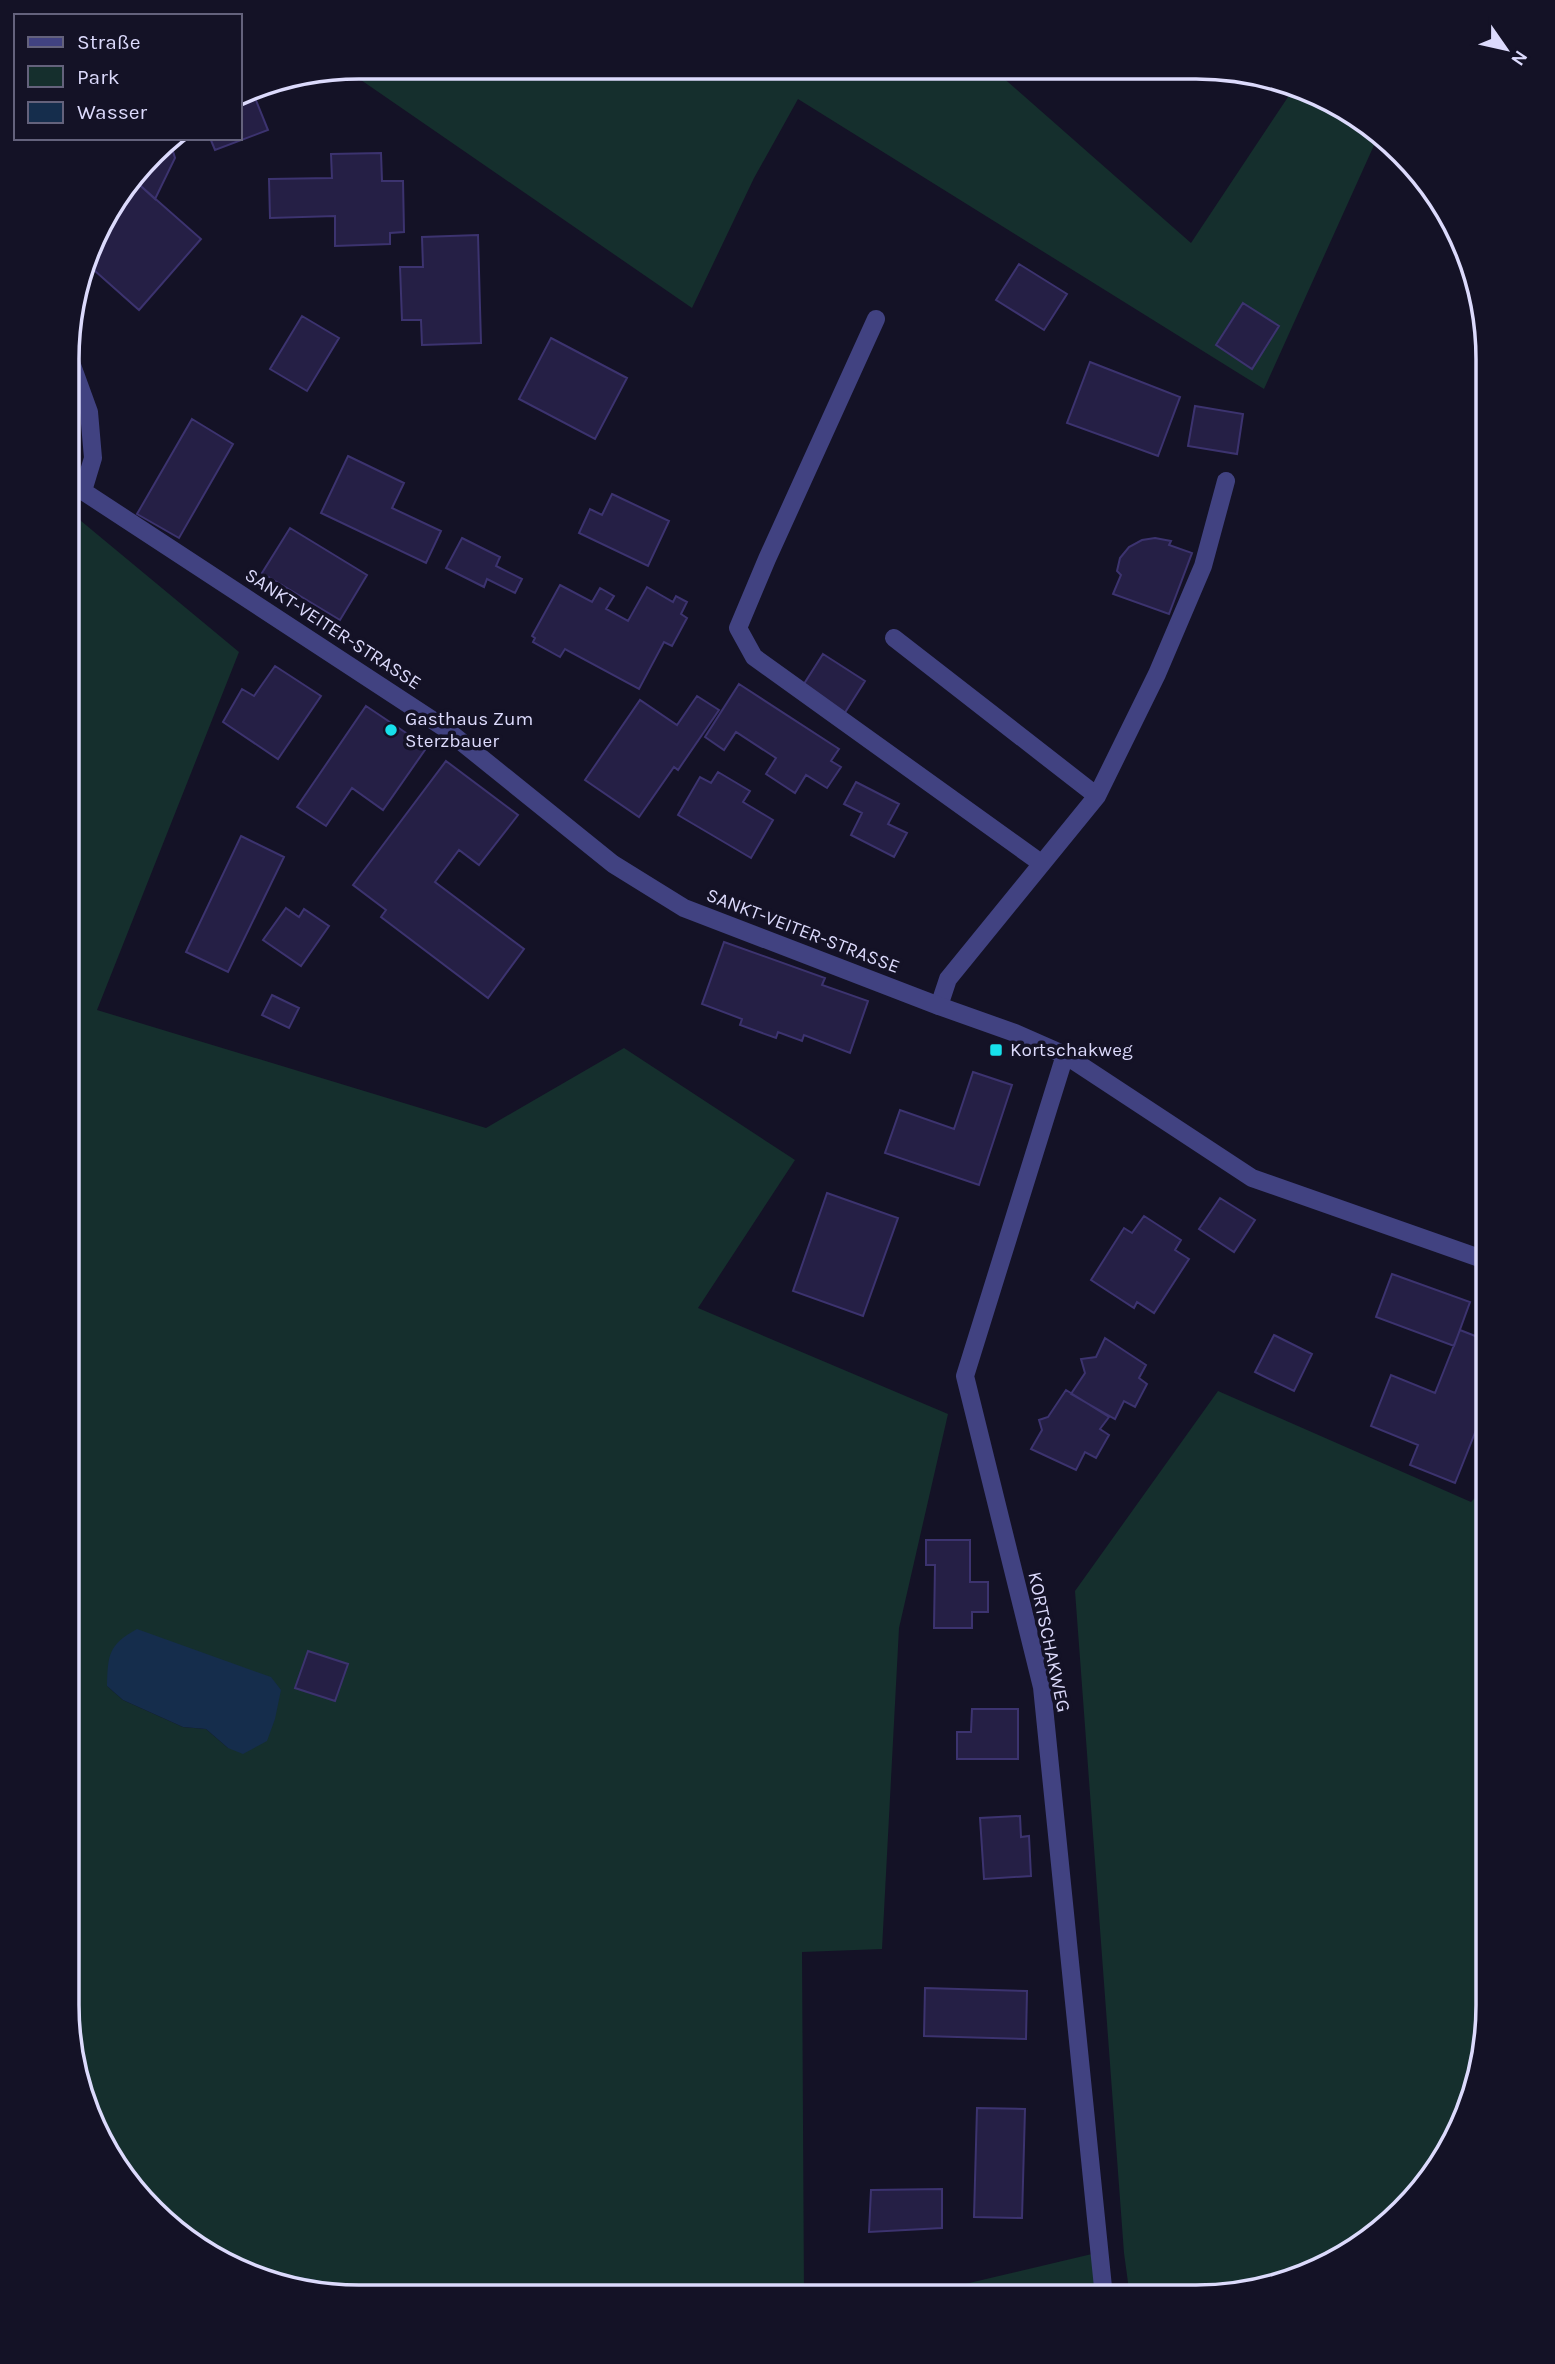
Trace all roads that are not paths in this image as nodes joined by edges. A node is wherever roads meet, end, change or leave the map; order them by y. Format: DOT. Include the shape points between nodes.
graph roads {
  1 [pos="876,319"];
  2 [pos="79,385"];
  3 [pos="1226,481"];
  4 [pos="79,482"];
  5 [pos="79,489"];
  6 [pos="894,638"];
  7 [pos="1097,796"];
  8 [pos="1041,863"];
  9 [pos="939,1006"];
  10 [pos="1065,1055"];
  11 [pos="1476,1257"];
  12 [pos="1103,2285"];
  1 -- 8 [label="street" via="738,628 754,657"];
  2 -- 4 [label="street" via="89,412 93,458"];
  3 -- 7 [label="street" via="1203,566"];
  5 -- 9 [label="street, SANKT-VEITER-STRASSE" via="443,727 612,864 684,908"];
  6 -- 7 [label="street"];
  7 -- 8 [label="street"];
  8 -- 9 [label="street" via="948,979"];
  9 -- 10 [label="street, SANKT-VEITER-STRASSE"];
  10 -- 11 [label="street, SANKT-VEITER-STRASSE" via="1252,1178"];
  10 -- 12 [label="street, KORTSCHAKWEG" via="965,1376 1042,1687"];
}
